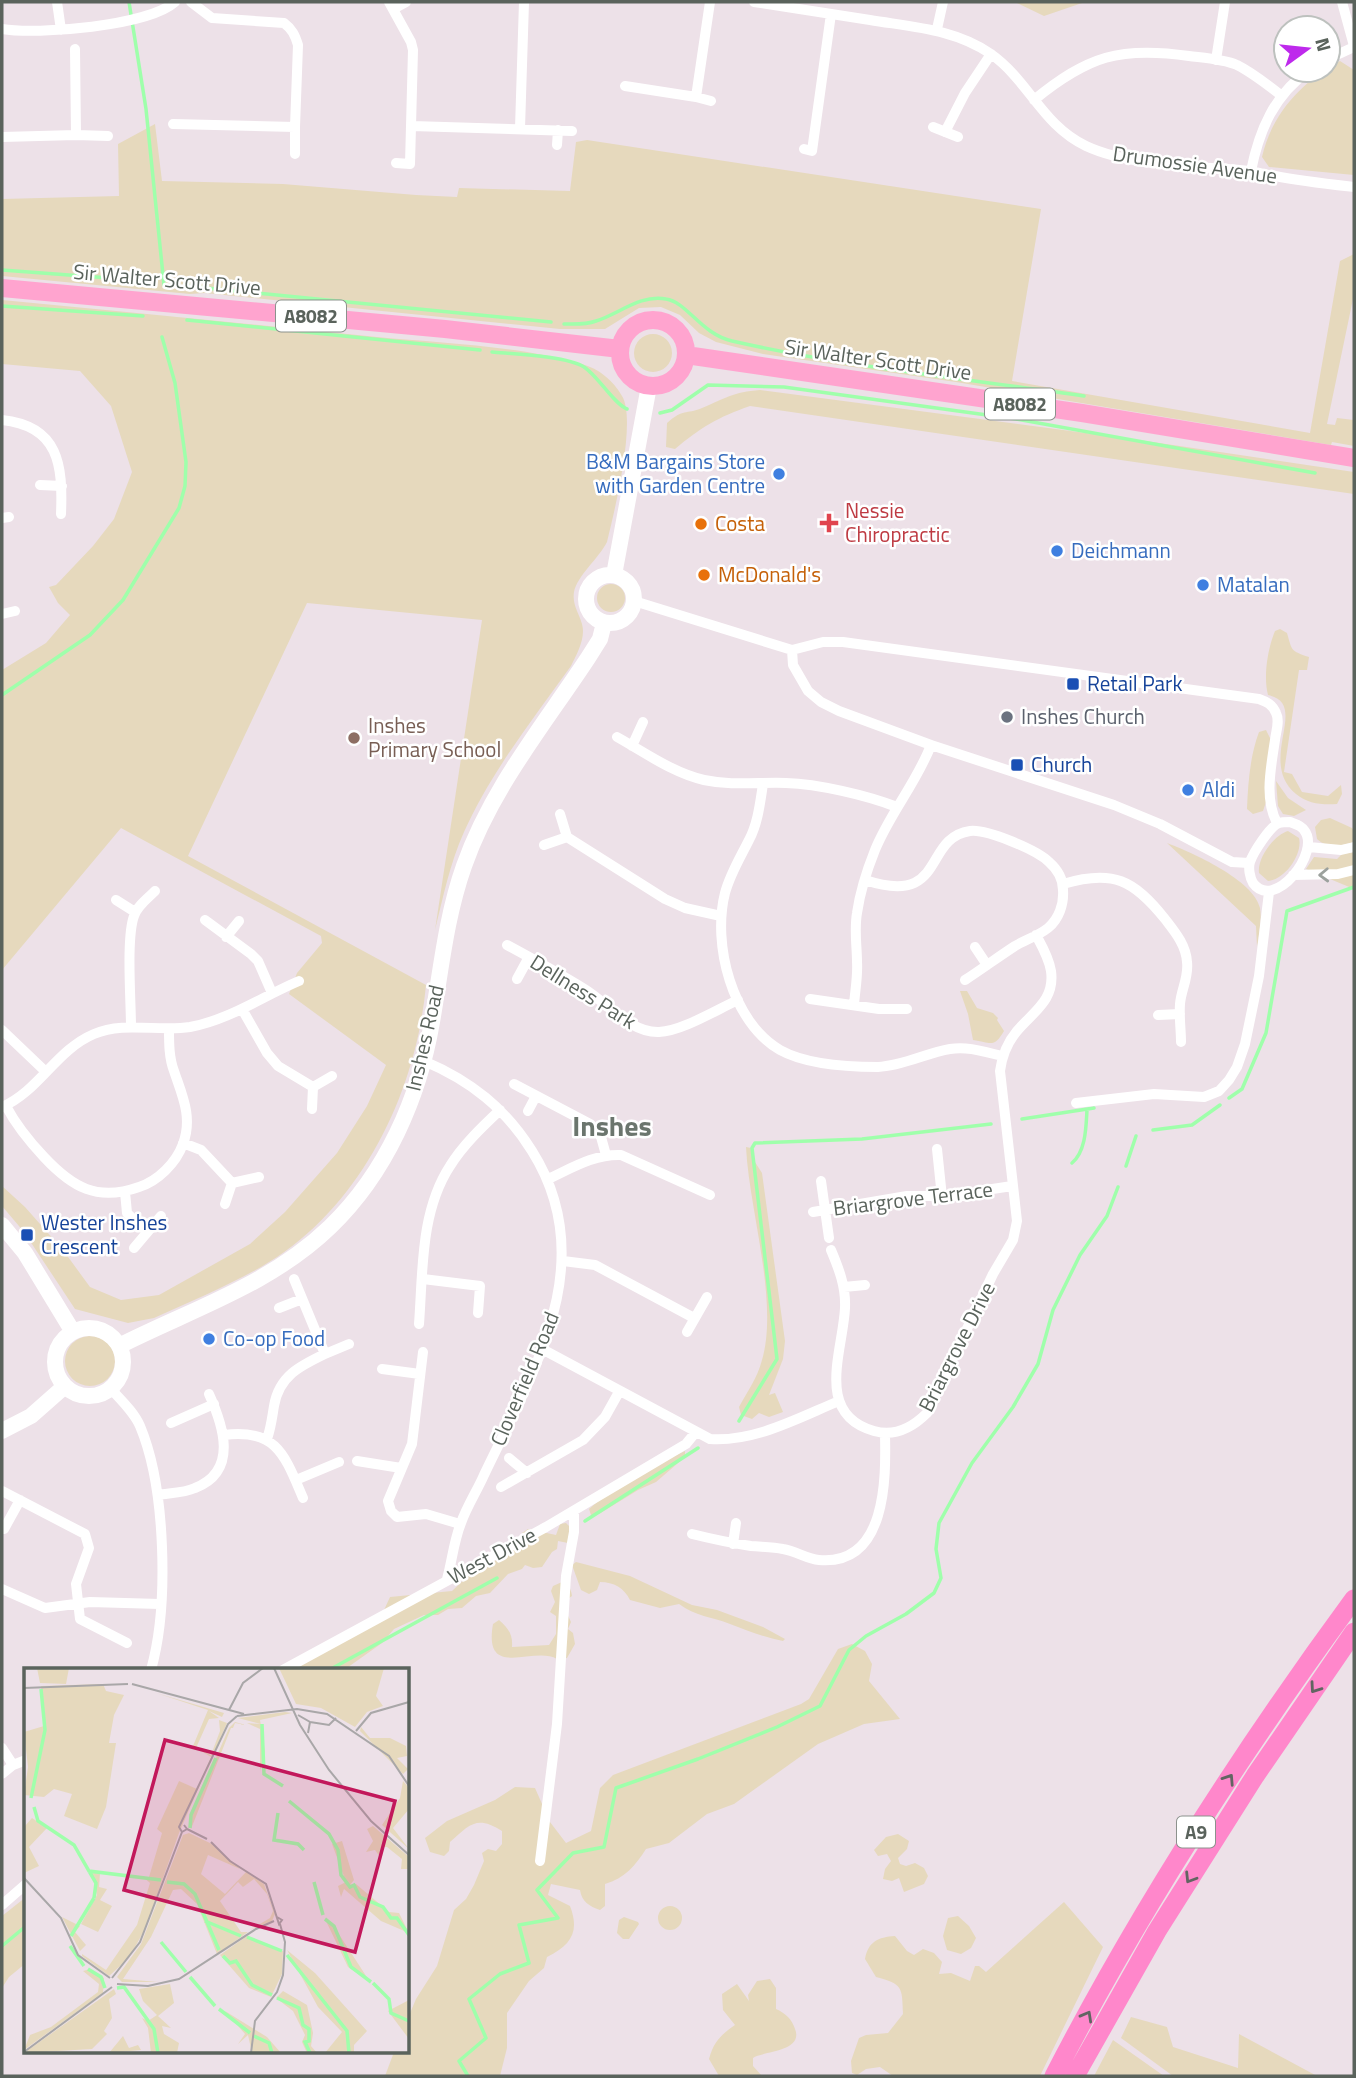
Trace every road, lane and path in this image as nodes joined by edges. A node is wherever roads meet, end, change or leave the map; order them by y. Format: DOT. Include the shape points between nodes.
graph roads {
  1 [pos="57,2"];
  2 [pos="175,2"];
  3 [pos="191,2"];
  4 [pos="406,2"];
  5 [pos="524,2"];
  6 [pos="710,2"];
  7 [pos="754,2"];
  8 [pos="943,2"];
  9 [pos="1225,2"];
  10 [pos="1342,2"];
  11 [pos="391,5"];
  12 [pos="831,14"];
  13 [pos="2,29"];
  14 [pos="937,29"];
  15 [pos="61,30"];
  16 [pos="1354,47"];
  17 [pos="75,49"];
  18 [pos="991,54"];
  19 [pos="1216,60"];
  20 [pos="1295,84"];
  21 [pos="625,86"];
  22 [pos="1282,96"];
  23 [pos="696,97"];
  24 [pos="711,100"];
  25 [pos="1034,100"];
  26 [pos="173,124"];
  27 [pos="189,125"];
  28 [pos="412,126"];
  29 [pos="295,127"];
  30 [pos="933,127"];
  31 [pos="520,128"];
  32 [pos="558,130"];
  33 [pos="572,131"];
  34 [pos="945,132"];
  35 [pos="76,135"];
  36 [pos="108,136"];
  37 [pos="2,137"];
  38 [pos="958,137"];
  39 [pos="189,139"];
  40 [pos="557,145"];
  41 [pos="804,149"];
  42 [pos="295,154"];
  43 [pos="396,163"];
  44 [pos="1251,171"];
  45 [pos="1354,187"];
  46 [pos="2,288"];
  47 [pos="620,349"];
  48 [pos="686,355"];
  49 [pos="649,386"];
  50 [pos="2,420"];
  51 [pos="1354,458"];
  52 [pos="40,485"];
  53 [pos="62,486"];
  54 [pos="61,514"];
  55 [pos="614,575"];
  56 [pos="634,601"];
  57 [pos="15,611"];
  58 [pos="2,614"];
  59 [pos="604,623"];
  60 [pos="792,650"];
  61 [pos="643,722"];
  62 [pos="617,737"];
  63 [pos="931,745"];
  64 [pos="632,746"];
  65 [pos="763,784"];
  66 [pos="897,807"];
  67 [pos="560,814"];
  68 [pos="1277,823"];
  69 [pos="567,837"];
  70 [pos="544,845"];
  71 [pos="1309,847"];
  72 [pos="1354,848"];
  73 [pos="1249,863"];
  74 [pos="1354,870"];
  75 [pos="1293,875"];
  76 [pos="865,880"];
  77 [pos="1063,884"];
  78 [pos="155,891"];
  79 [pos="1269,892"];
  80 [pos="116,900"];
  81 [pos="135,912"];
  82 [pos="722,916"];
  83 [pos="205,920"];
  84 [pos="239,921"];
  85 [pos="1036,935"];
  86 [pos="226,937"];
  87 [pos="507,945"];
  88 [pos="975,947"];
  89 [pos="529,957"];
  90 [pos="987,965"];
  91 [pos="517,979"];
  92 [pos="965,980"];
  93 [pos="299,981"];
  94 [pos="272,993"];
  95 [pos="810,999"];
  96 [pos="738,1000"];
  97 [pos="854,1005"];
  98 [pos="242,1009"];
  99 [pos="907,1009"];
  100 [pos="1180,1014"];
  101 [pos="1158,1015"];
  102 [pos="131,1027"];
  103 [pos="169,1029"];
  104 [pos="2,1030"];
  105 [pos="1181,1042"];
  106 [pos="1002,1056"];
  107 [pos="424,1061"];
  108 [pos="46,1072"];
  109 [pos="332,1076"];
  110 [pos="514,1084"];
  111 [pos="313,1087"];
  112 [pos="536,1096"];
  113 [pos="1076,1102"];
  114 [pos="4,1107"];
  115 [pos="312,1109"];
  116 [pos="500,1110"];
  117 [pos="528,1111"];
  118 [pos="183,1143"];
  119 [pos="937,1149"];
  120 [pos="606,1154"];
  121 [pos="259,1177"];
  122 [pos="548,1179"];
  123 [pos="821,1181"];
  124 [pos="232,1183"];
  125 [pos="1013,1186"];
  126 [pos="125,1192"];
  127 [pos="710,1195"];
  128 [pos="942,1197"];
  129 [pos="225,1204"];
  130 [pos="825,1210"];
  131 [pos="813,1212"];
  132 [pos="161,1216"];
  133 [pos="2,1225"];
  134 [pos="147,1232"];
  135 [pos="829,1238"];
  136 [pos="134,1248"];
  137 [pos="831,1250"];
  138 [pos="562,1261"];
  139 [pos="293,1279"];
  140 [pos="423,1279"];
  141 [pos="865,1285"];
  142 [pos="844,1287"];
  143 [pos="707,1297"];
  144 [pos="302,1298"];
  145 [pos="279,1308"];
  146 [pos="478,1313"];
  147 [pos="694,1318"];
  148 [pos="419,1324"];
  149 [pos="73,1332"];
  150 [pos="687,1332"];
  151 [pos="349,1344"];
  152 [pos="119,1346"];
  153 [pos="542,1349"];
  154 [pos="423,1352"];
  155 [pos="325,1354"];
  156 [pos="382,1369"];
  157 [pos="420,1374"];
  158 [pos="65,1386"];
  159 [pos="111,1389"];
  160 [pos="620,1392"];
  161 [pos="839,1401"];
  162 [pos="171,1423"];
  163 [pos="2,1431"];
  164 [pos="698,1434"];
  165 [pos="886,1434"];
  166 [pos="224,1435"];
  167 [pos="267,1438"];
  168 [pos="509,1458"];
  169 [pos="357,1461"];
  170 [pos="339,1462"];
  171 [pos="401,1468"];
  172 [pos="527,1473"];
  173 [pos="296,1480"];
  174 [pos="501,1488"];
  175 [pos="2,1491"];
  176 [pos="158,1495"];
  177 [pos="303,1498"];
  178 [pos="20,1500"];
  179 [pos="574,1511"];
  180 [pos="736,1523"];
  181 [pos="460,1524"];
  182 [pos="4,1529"];
  183 [pos="692,1534"];
  184 [pos="733,1544"];
  185 [pos="447,1579"];
  186 [pos="2,1589"];
  187 [pos="1354,1600"];
  188 [pos="160,1604"];
  189 [pos="77,1605"];
  190 [pos="1354,1632"];
  191 [pos="127,1643"];
  192 [pos="151,1668"];
  193 [pos="287,1668"];
  194 [pos="2,1748"];
  195 [pos="24,1761"];
  196 [pos="13,1765"];
  197 [pos="2,1774"];
  198 [pos="540,1861"];
  199 [pos="24,1886"];
  200 [pos="2,1905"];
  201 [pos="1055,2076"];
  202 [pos="1075,2076"];
  1 -- 15 [label="street"];
  2 -- 15 [label="street" via="137,18"];
  3 -- 29 [label="street" via="212,18 284,23 295,34"];
  4 -- 11 [label="street"];
  5 -- 31 [label="street"];
  6 -- 23 [label="street"];
  7 -- 12 [label="street, Drumossie Avenue"];
  8 -- 14 [label="street"];
  9 -- 19 [label="street"];
  10 -- 16 [label="street"];
  11 -- 28 [label="street" via="413,50"];
  12 -- 14 [label="street, Drumossie Avenue"];
  12 -- 41 [label="street" via="812,151"];
  13 -- 15 [label="street"];
  14 -- 18 [label="street, Drumossie Avenue"];
  17 -- 35 [label="street"];
  18 -- 25 [label="street, Drumossie Avenue" via="1008,67"];
  18 -- 34 [label="street"];
  19 -- 22 [label="street" via="1235,64"];
  19 -- 25 [label="street" via="1150,51 1119,53 1070,72"];
  20 -- 22 [label="street"];
  21 -- 23 [label="street" via="640,82"];
  22 -- 44 [label="street" via="1258,137"];
  23 -- 24 [label="street"];
  25 -- 44 [label="street, Drumossie Avenue" via="1062,131 1105,153"];
  26 -- 27 [label="street"];
  27 -- 29 [label="street"];
  27 -- 39 [label="street"];
  28 -- 31 [label="street"];
  28 -- 43 [label="street" via="410,164"];
  29 -- 42 [label="street"];
  30 -- 34 [label="street"];
  31 -- 32 [label="street"];
  32 -- 33 [label="street"];
  32 -- 40 [label="street"];
  34 -- 38 [label="street"];
  35 -- 36 [label="street"];
  35 -- 37 [label="street"];
  44 -- 45 [label="street, Drumossie Avenue"];
  46 -- 47 [label="main road, Sir Walter Scott Drive / A8082" via="445,328"];
  47 -- 48 [label="main road" via="636,325 656,320 674,328"];
  47 -- 49 [label="main road" via="630,378"];
  48 -- 49 [label="main road" via="678,375 660,386"];
  48 -- 51 [label="main road, Sir Walter Scott Drive / A8082"];
  49 -- 55 [label="street"];
  50 -- 53 [label="street" via="27,425 51,444 59,460"];
  52 -- 53 [label="street"];
  53 -- 54 [label="street"];
  55 -- 56 [label="street" via="631,587"];
  55 -- 59 [label="street" via="591,583 586,598 591,614"];
  56 -- 59 [label="street" via="624,619"];
  56 -- 60 [label="street"];
  57 -- 58 [label="street"];
  59 -- 107 [label="street, Inshes Road" via="589,658 500,788 468,856 449,919"];
  60 -- 63 [label="street" via="799,679 821,702"];
  60 -- 68 [label="street" via="843,642 1259,699 1269,703 1278,719 1270,803"];
  61 -- 64 [label="street"];
  62 -- 64 [label="street"];
  63 -- 66 [label="street"];
  63 -- 73 [label="street" via="1114,805 1232,862"];
  64 -- 65 [label="street" via="701,779"];
  65 -- 66 [label="street" via="806,786"];
  65 -- 82 [label="street" via="756,823 731,875"];
  66 -- 76 [label="street"];
  67 -- 69 [label="street"];
  68 -- 71 [label="street" via="1302,827"];
  68 -- 73 [label="street"];
  69 -- 70 [label="street"];
  69 -- 82 [label="street" via="666,899"];
  71 -- 72 [label="street"];
  71 -- 75 [label="street"];
  73 -- 79 [label="street" via="1254,883"];
  74 -- 75 [label="street, one-way"];
  75 -- 79 [label="street"];
  76 -- 77 [label="street" via="898,887 912,884 932,869 943,846 970,831 988,832 1047,859"];
  76 -- 97 [label="street" via="857,914"];
  77 -- 85 [label="street" via="1064,901 1058,917"];
  77 -- 100 [label="street" via="1108,878 1140,890 1150,900 1178,935 1188,962"];
  78 -- 81 [label="street"];
  79 -- 113 [label="street" via="1245,1044 1224,1086 1204,1097 1154,1094"];
  80 -- 81 [label="street"];
  81 -- 102 [label="street"];
  82 -- 96 [label="street" via="723,958"];
  83 -- 86 [label="street"];
  84 -- 86 [label="street"];
  85 -- 90 [label="street"];
  85 -- 106 [label="street" via="1051,969 1048,996"];
  86 -- 94 [label="street" via="258,961"];
  87 -- 89 [label="street, Dellness Park"];
  88 -- 90 [label="street"];
  89 -- 91 [label="street"];
  89 -- 96 [label="street, Dellness Park" via="642,1029 657,1032 682,1026"];
  90 -- 92 [label="street"];
  93 -- 94 [label="street"];
  94 -- 98 [label="street"];
  95 -- 97 [label="street"];
  96 -- 106 [label="street" via="764,1038 805,1059 881,1067 953,1049"];
  97 -- 99 [label="street"];
  98 -- 103 [label="street" via="205,1023"];
  98 -- 111 [label="street" via="278,1066"];
  100 -- 101 [label="street"];
  100 -- 105 [label="street"];
  102 -- 103 [label="street"];
  102 -- 108 [label="street" via="95,1034 67,1050"];
  103 -- 118 [label="street" via="170,1058 187,1106"];
  104 -- 108 [label="street"];
  106 -- 125 [label="street, Briargrove Drive"];
  107 -- 116 [label="street, Cloverfield Road" via="469,1083"];
  107 -- 152 [label="street, Inshes Road" via="400,1130 369,1181 331,1227 285,1265 241,1290"];
  108 -- 114 [label="street" via="29,1091"];
  109 -- 111 [label="street"];
  110 -- 112 [label="street"];
  111 -- 115 [label="street"];
  112 -- 117 [label="street"];
  112 -- 120 [label="street" via="590,1124 601,1137"];
  114 -- 126 [label="street" via="23,1134 73,1184 109,1194"];
  116 -- 122 [label="street, Cloverfield Road" via="520,1132"];
  116 -- 140 [label="street" via="464,1147 438,1189 429,1217"];
  118 -- 124 [label="street" via="201,1150"];
  118 -- 126 [label="street" via="159,1176"];
  119 -- 128 [label="street"];
  120 -- 122 [label="street"];
  120 -- 127 [label="street" via="621,1155"];
  121 -- 124 [label="street"];
  122 -- 138 [label="street, Cloverfield Road"];
  123 -- 130 [label="street"];
  124 -- 129 [label="street"];
  125 -- 128 [label="street, Briargrove Terrace"];
  125 -- 165 [label="street, Briargrove Drive" via="1017,1221 1013,1240 928,1413 915,1424"];
  126 -- 134 [label="street" via="127,1213"];
  128 -- 130 [label="street, Briargrove Terrace" via="907,1196"];
  130 -- 131 [label="street, Briargrove Terrace"];
  130 -- 135 [label="street"];
  132 -- 134 [label="street"];
  133 -- 149 [label="street" via="25,1253"];
  134 -- 136 [label="street"];
  137 -- 142 [label="street"];
  138 -- 147 [label="street" via="595,1265"];
  138 -- 153 [label="street, Cloverfield Road" via="559,1295"];
  139 -- 144 [label="street"];
  140 -- 146 [label="street" via="480,1286"];
  140 -- 148 [label="street"];
  141 -- 142 [label="street"];
  142 -- 161 [label="street" via="835,1379"];
  143 -- 147 [label="street"];
  144 -- 145 [label="street"];
  144 -- 155 [label="street"];
  147 -- 150 [label="street"];
  149 -- 152 [label="street" via="104,1332"];
  149 -- 158 [label="street" via="56,1357"];
  151 -- 155 [label="street"];
  152 -- 159 [label="street" via="122,1369"];
  153 -- 160 [label="street"];
  153 -- 181 [label="street, Cloverfield Road"];
  154 -- 157 [label="street"];
  155 -- 167 [label="street" via="284,1379"];
  156 -- 157 [label="street"];
  157 -- 171 [label="street" via="412,1444"];
  158 -- 159 [label="street" via="82,1395"];
  158 -- 163 [label="street" via="31,1416"];
  159 -- 176 [label="street" via="140,1424"];
  160 -- 164 [label="street"];
  160 -- 172 [label="street" via="606,1417 583,1440"];
  161 -- 164 [label="street" via="755,1434 720,1439"];
  161 -- 165 [label="street" via="859,1426"];
  162 -- 166 [label="street" via="211,1399"];
  164 -- 179 [label="street, West Drive"];
  165 -- 184 [label="street" via="881,1508 857,1549 832,1560 817,1560 780,1548"];
  166 -- 167 [label="street"];
  166 -- 176 [label="street" via="221,1463 208,1480 196,1488"];
  167 -- 173 [label="street" via="287,1459"];
  168 -- 172 [label="street"];
  169 -- 171 [label="street"];
  170 -- 173 [label="street"];
  171 -- 181 [label="street" via="388,1501 397,1517 426,1514"];
  172 -- 174 [label="street"];
  173 -- 177 [label="street"];
  175 -- 178 [label="street"];
  176 -- 188 [label="street"];
  178 -- 182 [label="street"];
  178 -- 189 [label="street" via="85,1534 89,1548 76,1584"];
  179 -- 185 [label="street, West Drive"];
  179 -- 198 [label="street" via="557,1724"];
  180 -- 184 [label="street"];
  181 -- 185 [label="street, Cloverfield Road"];
  183 -- 184 [label="street"];
  185 -- 193 [label="street, West Drive"];
  186 -- 189 [label="street" via="46,1608"];
  201 -- 187 [label="highway, A9, one-way" via="1153,1899 1298,1675"];
  188 -- 189 [label="street"];
  188 -- 192 [label="street"];
  189 -- 191 [label="street" via="83,1622"];
  190 -- 202 [label="highway, A9, one-way" via="1171,1909"];
  194 -- 196 [label="street"];
  195 -- 196 [label="street"];
  196 -- 197 [label="street"];
  199 -- 200 [label="street"];
}
